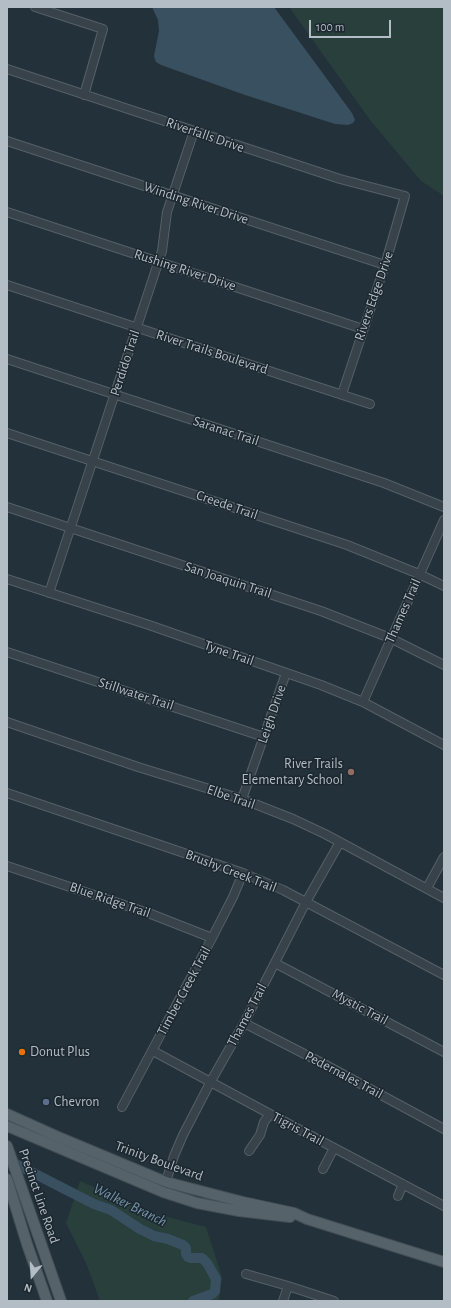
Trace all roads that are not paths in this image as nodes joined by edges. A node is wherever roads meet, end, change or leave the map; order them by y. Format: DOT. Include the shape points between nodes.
graph roads {
  1 [pos="36,7"];
  2 [pos="7,70"];
  3 [pos="84,95"];
  4 [pos="194,130"];
  5 [pos="7,141"];
  6 [pos="172,195"];
  7 [pos="405,196"];
  8 [pos="7,212"];
  9 [pos="158,261"];
  10 [pos="385,265"];
  11 [pos="7,285"];
  12 [pos="136,327"];
  13 [pos="363,329"];
  14 [pos="7,359"];
  15 [pos="114,394"];
  16 [pos="342,394"];
  17 [pos="370,404"];
  18 [pos="7,433"];
  19 [pos="93,460"];
  20 [pos="7,507"];
  21 [pos="444,507"];
  22 [pos="444,520"];
  23 [pos="71,528"];
  24 [pos="419,574"];
  25 [pos="7,579"];
  26 [pos="444,586"];
  27 [pos="49,593"];
  28 [pos="390,638"];
  29 [pos="7,652"];
  30 [pos="444,665"];
  31 [pos="286,673"];
  32 [pos="363,702"];
  33 [pos="7,722"];
  34 [pos="264,737"];
  35 [pos="444,745"];
  36 [pos="7,793"];
  37 [pos="242,799"];
  38 [pos="340,842"];
  39 [pos="444,856"];
  40 [pos="7,866"];
  41 [pos="243,873"];
  42 [pos="427,888"];
  43 [pos="444,898"];
  44 [pos="306,902"];
  45 [pos="212,938"];
  46 [pos="275,963"];
  47 [pos="444,975"];
  48 [pos="244,1023"];
  49 [pos="153,1051"];
  50 [pos="444,1052"];
  51 [pos="211,1081"];
  52 [pos="122,1107"];
  53 [pos="7,1114"];
  54 [pos="270,1114"];
  55 [pos="7,1126"];
  56 [pos="444,1129"];
  57 [pos="7,1146"];
  58 [pos="334,1148"];
  59 [pos="249,1151"];
  60 [pos="323,1169"];
  61 [pos="7,1179"];
  62 [pos="166,1182"];
  63 [pos="403,1184"];
  64 [pos="163,1192"];
  65 [pos="398,1196"];
  66 [pos="444,1206"];
  67 [pos="308,1219"];
  68 [pos="444,1262"];
  69 [pos="246,1274"];
  70 [pos="288,1286"];
  71 [pos="47,1301"];
  72 [pos="60,1301"];
  73 [pos="283,1301"];
  74 [pos="334,1301"];
  1 -- 3 [label="street" via="103,29"];
  2 -- 3 [label="street, Riverfalls Drive"];
  3 -- 4 [label="street, Riverfalls Drive"];
  4 -- 6 [label="street, Perdido Trail"];
  4 -- 7 [label="street, Riverfalls Drive" via="340,179"];
  5 -- 6 [label="street, Winding River Drive"];
  6 -- 9 [label="street, Perdido Trail"];
  6 -- 10 [label="street, Winding River Drive"];
  7 -- 10 [label="street, Rivers Edge Drive"];
  8 -- 9 [label="street, Rushing River Drive"];
  9 -- 12 [label="street, Perdido Trail"];
  9 -- 13 [label="street, Rushing River Drive"];
  10 -- 13 [label="street, Rivers Edge Drive"];
  11 -- 12 [label="street, River Trails Boulevard"];
  12 -- 15 [label="street, Perdido Trail"];
  12 -- 16 [label="street, River Trails Boulevard"];
  13 -- 16 [label="street, Rivers Edge Drive"];
  14 -- 15 [label="street, Saranac Trail"];
  15 -- 19 [label="street, Perdido Trail"];
  15 -- 21 [label="street, Saranac Trail" via="384,483"];
  16 -- 17 [label="street, River Trails Boulevard"];
  18 -- 19 [label="street, Creede Trail"];
  19 -- 23 [label="street, Perdido Trail"];
  19 -- 24 [label="street, Creede Trail" via="346,545"];
  20 -- 23 [label="street, San Joaquin Trail"];
  22 -- 24 [label="street, Thames Trail"];
  23 -- 27 [label="street, Perdido Trail"];
  23 -- 28 [label="street, San Joaquin Trail" via="281,597"];
  24 -- 26 [label="street, Creede Trail"];
  24 -- 28 [label="street, Thames Trail"];
  25 -- 27 [label="street, Tyne Trail"];
  27 -- 31 [label="street, Tyne Trail"];
  28 -- 30 [label="street, San Joaquin Trail"];
  28 -- 32 [label="street, Thames Trail"];
  29 -- 34 [label="street, Stillwater Trail"];
  31 -- 32 [label="street, Tyne Trail"];
  31 -- 34 [label="street, Leigh Drive"];
  32 -- 35 [label="street, Tyne Trail"];
  33 -- 37 [label="street, Elbe Trail"];
  34 -- 37 [label="street, Leigh Drive"];
  36 -- 41 [label="street, Brushy Creek Trail"];
  37 -- 38 [label="street, Elbe Trail" via="316,829"];
  38 -- 42 [label="street, Elbe Trail"];
  38 -- 44 [label="street, Thames Trail"];
  39 -- 42 [label="street"];
  40 -- 45 [label="street, Blue Ridge Trail" via="151,914"];
  41 -- 44 [label="street, Brushy Creek Trail"];
  41 -- 45 [label="street, Timber Creek Trail"];
  42 -- 43 [label="street, Elbe Trail"];
  44 -- 46 [label="street, Thames Trail"];
  44 -- 47 [label="street, Brushy Creek Trail"];
  45 -- 49 [label="street, Timber Creek Trail"];
  46 -- 48 [label="street, Thames Trail"];
  46 -- 50 [label="street, Mystic Trail"];
  48 -- 51 [label="street, Thames Trail"];
  48 -- 56 [label="street, Pedernales Trail"];
  49 -- 51 [label="street, Tigris Trail"];
  49 -- 52 [label="street, Timber Creek Trail"];
  51 -- 54 [label="street, Tigris Trail"];
  51 -- 62 [label="street, Thames Trail" via="183,1135"];
  53 -- 62 [label="main road, Trinity Boulevard"];
  54 -- 58 [label="street, Tigris Trail"];
  54 -- 59 [label="street"];
  55 -- 64 [label="main road, Trinity Boulevard"];
  57 -- 72 [label="main road, Precinct Line Road"];
  58 -- 60 [label="street"];
  58 -- 63 [label="street, Tigris Trail"];
  61 -- 71 [label="main road, Precinct Line Road"];
  62 -- 64 [label="street, Thames Trail"];
  62 -- 67 [label="main road, Trinity Boulevard"];
  63 -- 65 [label="street"];
  63 -- 66 [label="street, Tigris Trail"];
  64 -- 67 [label="main road, Trinity Boulevard" via="197,1203 239,1211"];
  67 -- 68 [label="main road, Trinity Boulevard"];
  69 -- 70 [label="street"];
  70 -- 73 [label="street"];
  70 -- 74 [label="street"];
}
